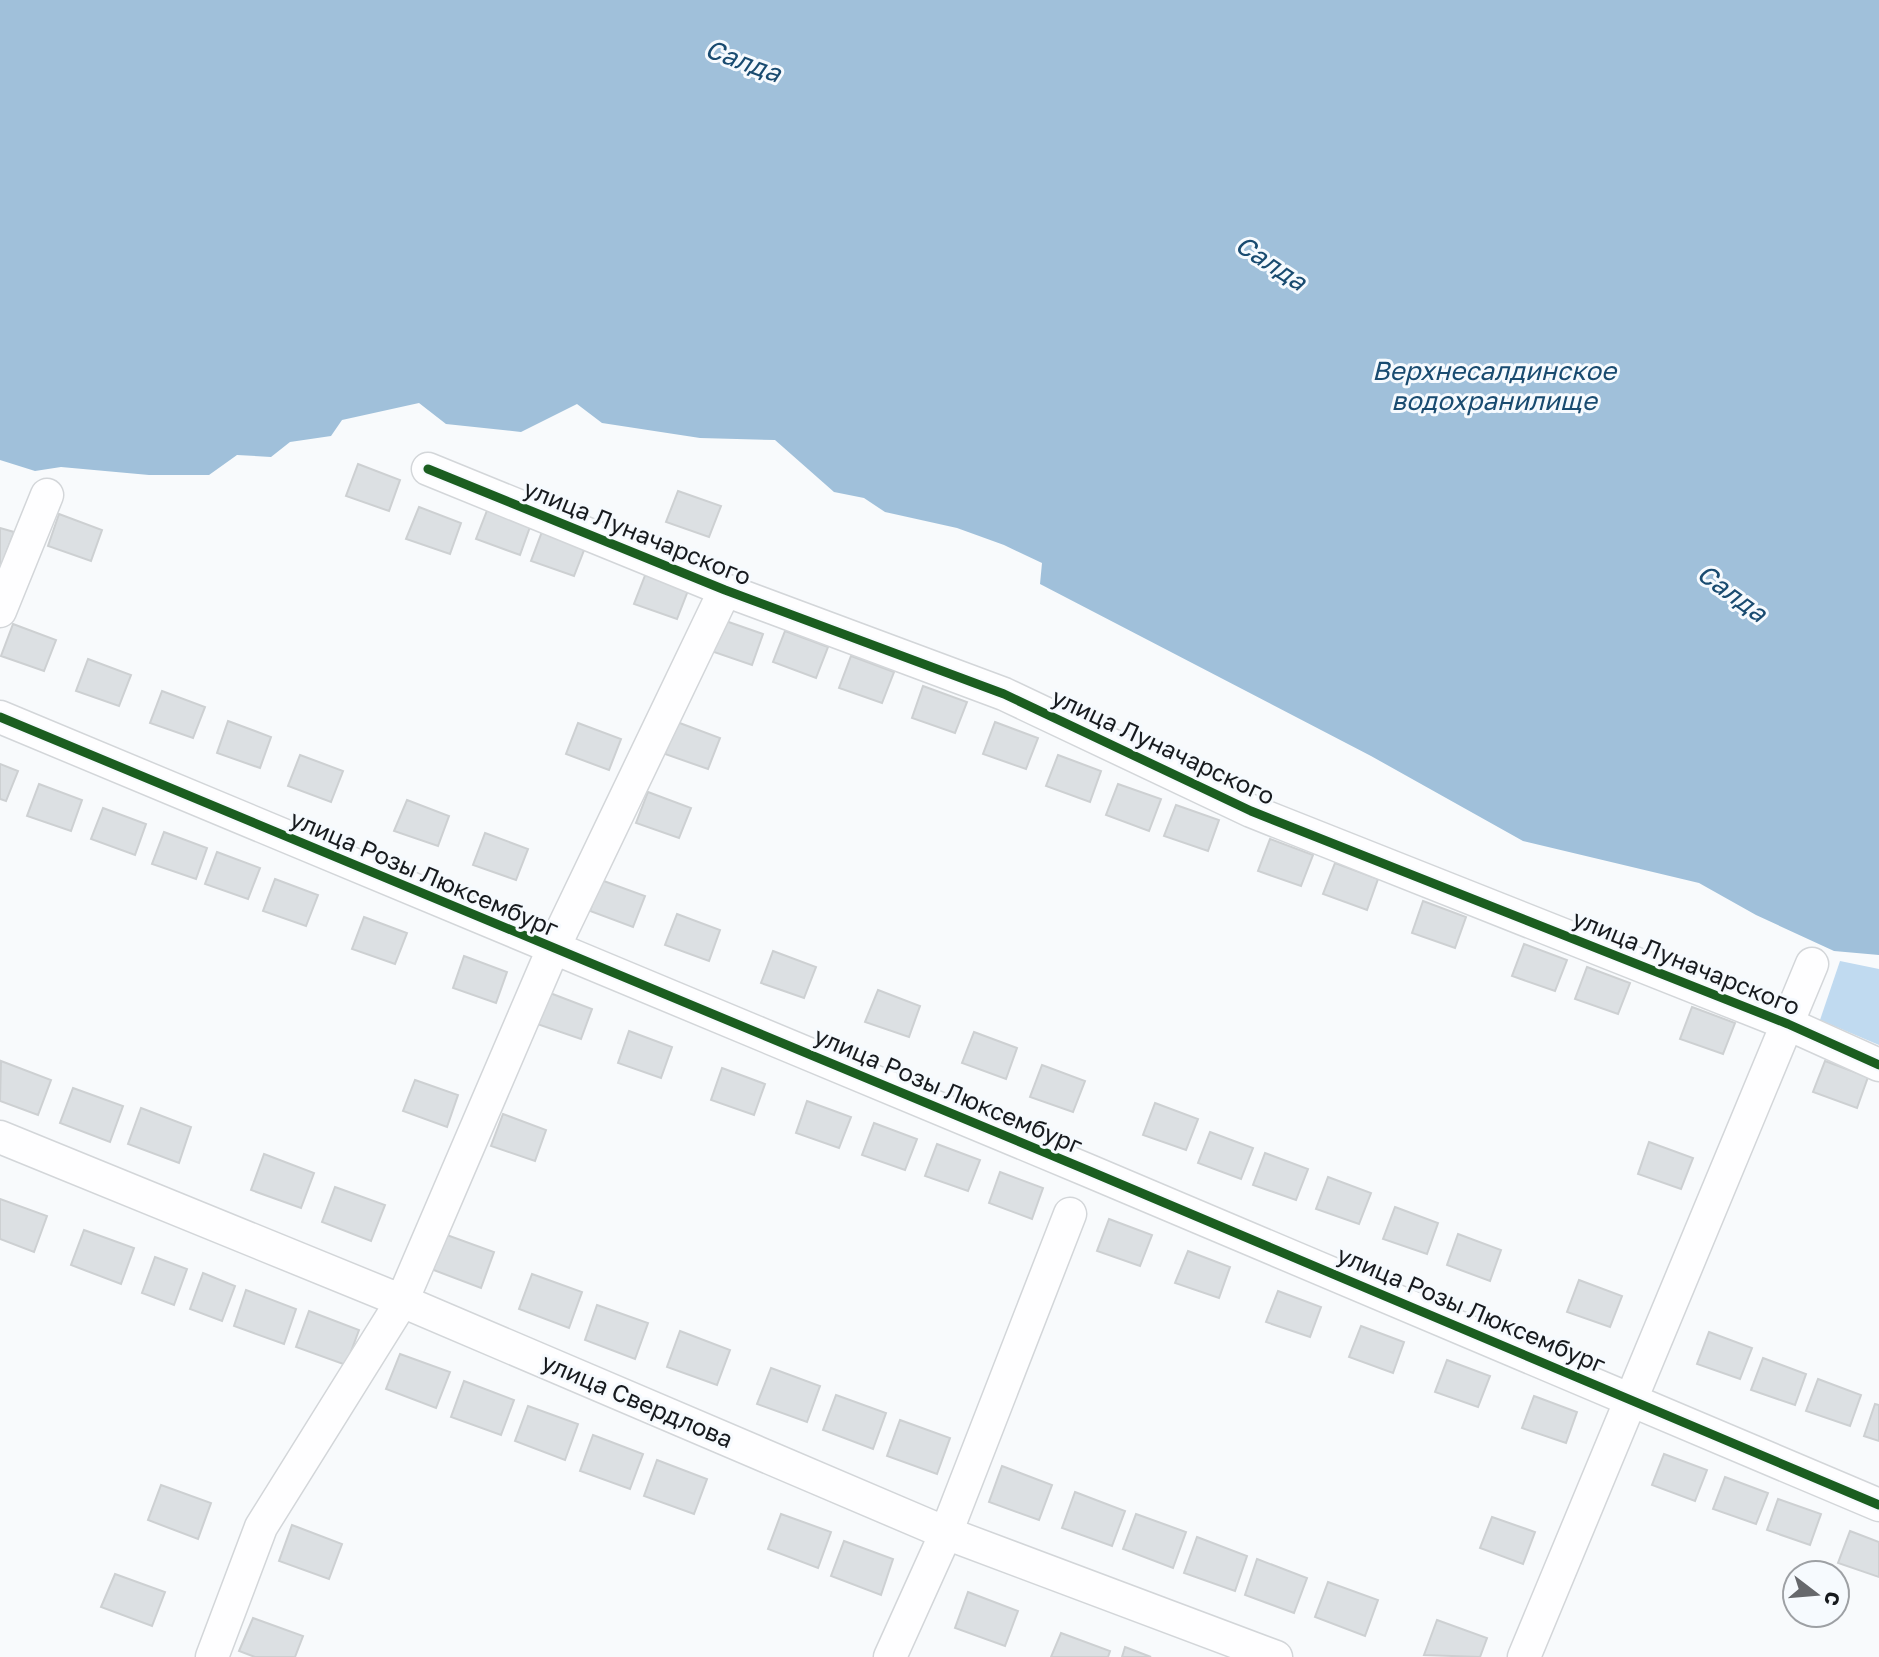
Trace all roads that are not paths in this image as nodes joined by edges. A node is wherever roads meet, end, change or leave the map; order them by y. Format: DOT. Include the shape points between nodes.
graph roads {
  1 [pos="428,469"];
  2 [pos="47,495"];
  3 [pos="725,590"];
  4 [pos="0,611"];
  5 [pos="0,717"];
  6 [pos="552,949"];
  7 [pos="1812,964"];
  8 [pos="1788,1024"];
  9 [pos="1879,1065"];
  10 [pos="0,1137"];
  11 [pos="1070,1214"];
  12 [pos="402,1301"];
  13 [pos="1633,1399"];
  14 [pos="1879,1505"];
  15 [pos="946,1533"];
  16 [pos="212,1657"];
  17 [pos="890,1657"];
  18 [pos="1276,1657"];
  19 [pos="1524,1657"];
  1 -- 3 [label="street, улица Луначарского"];
  2 -- 4 [label="street"];
  3 -- 6 [label="street"];
  3 -- 8 [label="street, улица Луначарского" via="1004,694 1251,811"];
  5 -- 6 [label="street, улица Розы Люксембург"];
  6 -- 12 [label="street"];
  6 -- 13 [label="street, улица Розы Люксембург"];
  7 -- 8 [label="street"];
  8 -- 9 [label="street, улица Луначарского"];
  8 -- 13 [label="street"];
  10 -- 12 [label="street, улица Свердлова"];
  11 -- 15 [label="street"];
  12 -- 15 [label="street, улица Свердлова"];
  12 -- 16 [label="street" via="261,1527"];
  13 -- 14 [label="street, улица Розы Люксембург"];
  13 -- 19 [label="street"];
  15 -- 17 [label="street"];
  15 -- 18 [label="street, улица Свердлова"];
}
